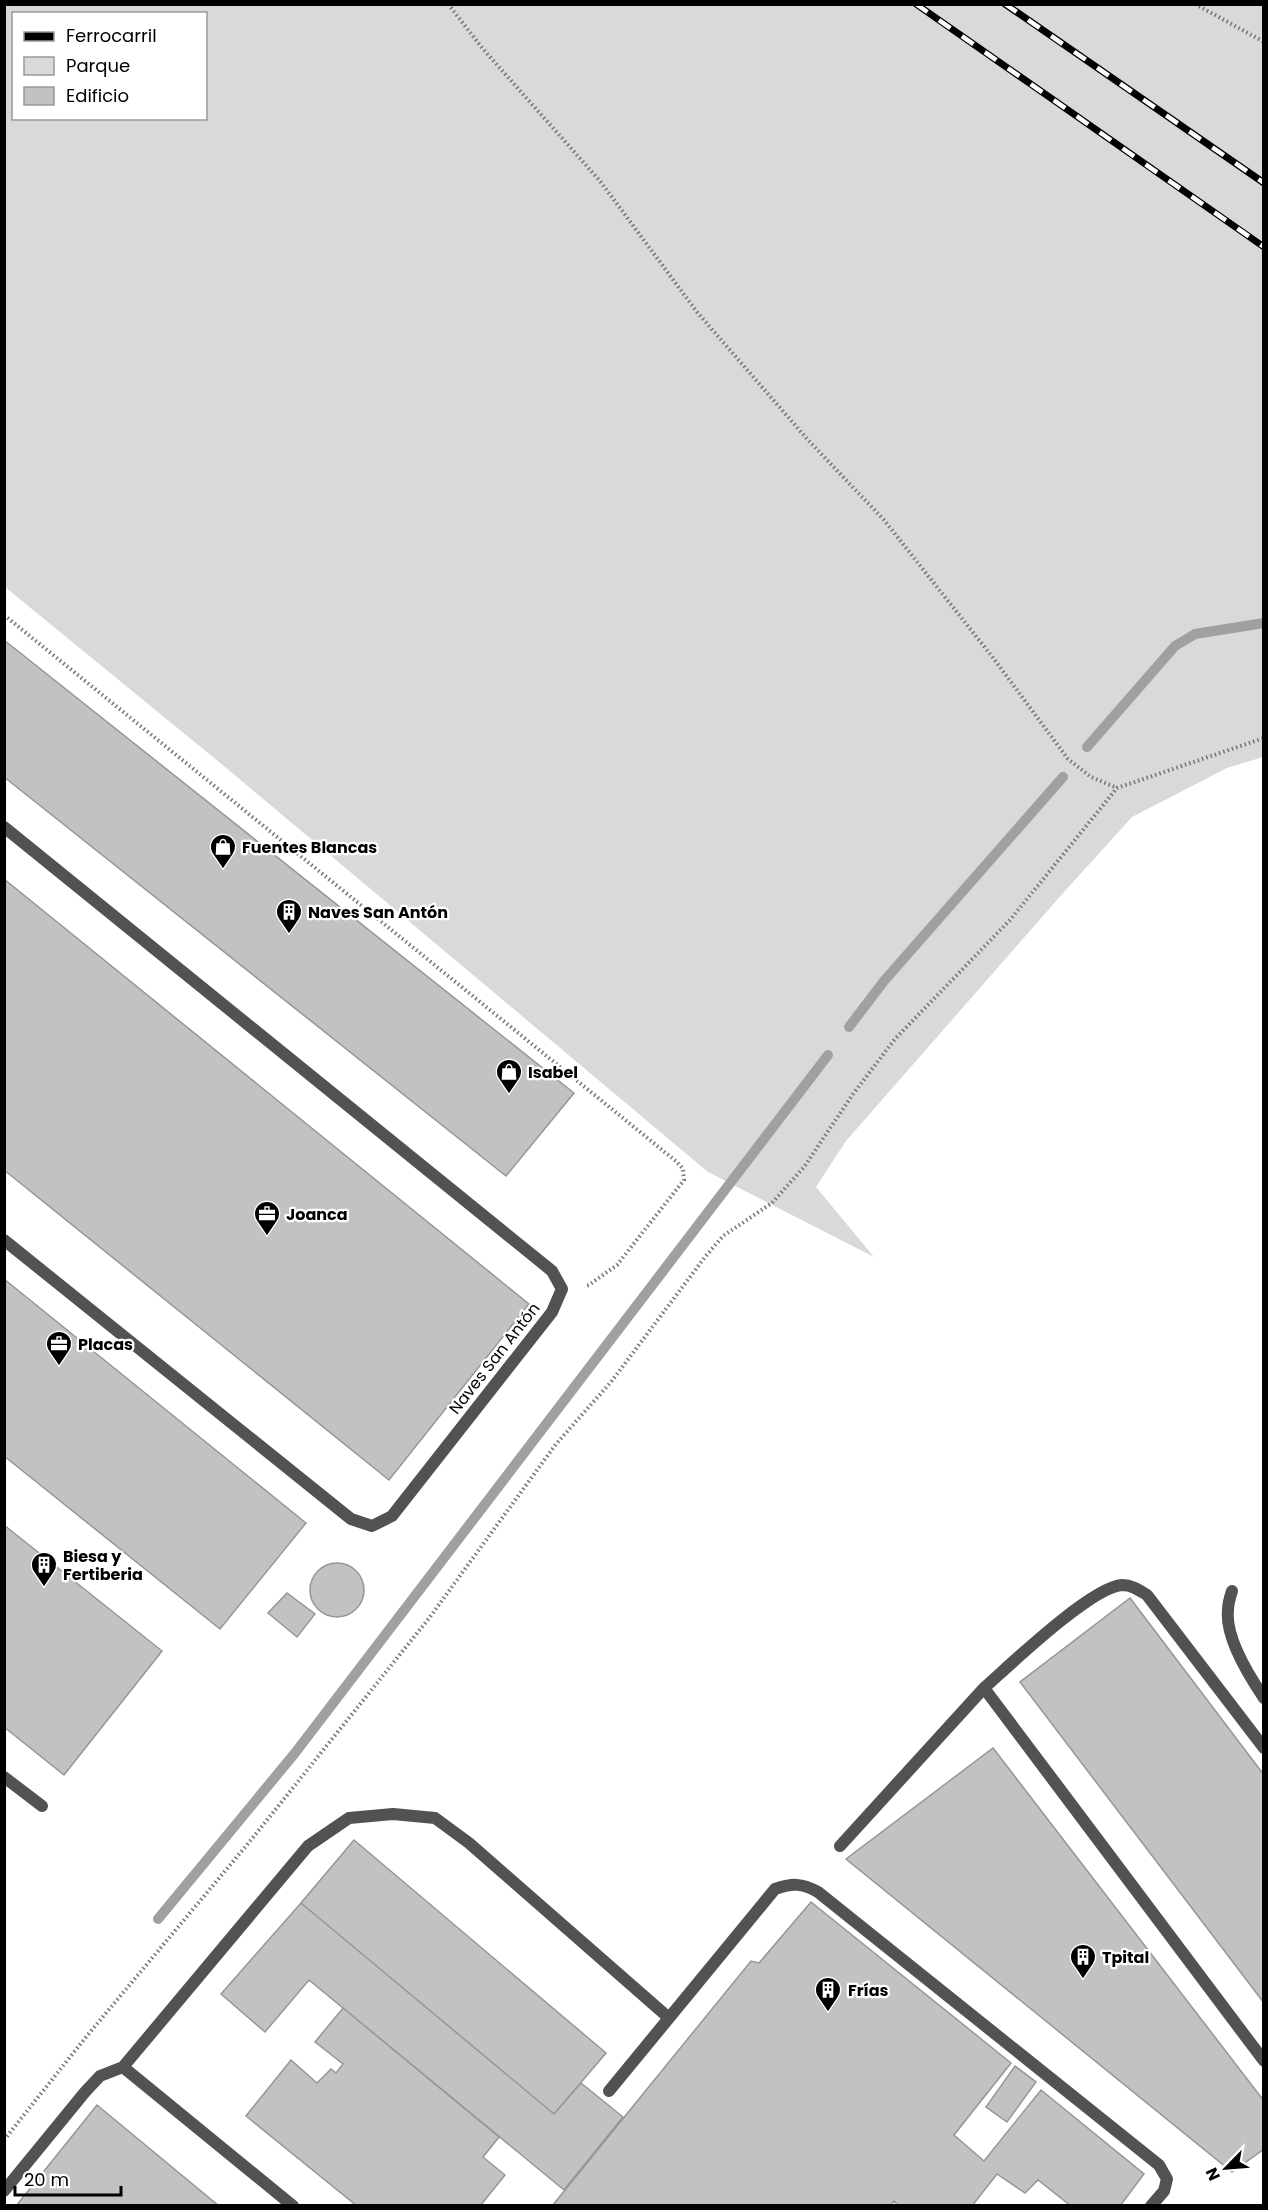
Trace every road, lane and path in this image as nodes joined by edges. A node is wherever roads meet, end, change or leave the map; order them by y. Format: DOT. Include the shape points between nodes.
graph roads {
  1 [pos="448,4"];
  2 [pos="1195,4"];
  3 [pos="1263,42"];
  4 [pos="4,615"];
  5 [pos="1263,738"];
  6 [pos="1117,788"];
  7 [pos="4,828"];
  8 [pos="4,1240"];
  9 [pos="562,1289"];
  10 [pos="1232,1591"];
  11 [pos="984,1688"];
  12 [pos="1263,1698"];
  13 [pos="1263,1748"];
  14 [pos="4,1777"];
  15 [pos="42,1806"];
  16 [pos="840,1846"];
  17 [pos="669,2018"];
  18 [pos="1263,2061"];
  19 [pos="123,2067"];
  20 [pos="609,2091"];
  21 [pos="4,2140"];
  22 [pos="4,2191"];
  23 [pos="293,2205"];
  24 [pos="1151,2205"];
  1 -- 6 [label="path" via="600,181 697,312 808,440 884,520 1068,759 1091,777"];
  2 -- 3 [label="path"];
  4 -- 9 [label="path" via="677,1162 684,1180 616,1265 589,1285"];
  5 -- 6 [label="path"];
  6 -- 21 [label="path" via="1010,920 895,1040 804,1167 772,1203 723,1236 705,1257 611,1382 556,1444 430,1617"];
  7 -- 9 [label="lane" via="552,1271"];
  8 -- 9 [label="lane, Naves San Antón" via="351,1519 372,1526 392,1516 552,1312"];
  10 -- 12 [label="lane" via="1227,1611 1230,1631"];
  11 -- 13 [label="lane" via="1059,1622 1106,1590 1121,1585 1135,1587 1147,1595"];
  11 -- 16 [label="lane"];
  11 -- 18 [label="lane"];
  14 -- 15 [label="lane"];
  17 -- 19 [label="lane" via="469,1843 435,1818 393,1814 349,1818 308,1846"];
  17 -- 20 [label="lane"];
  17 -- 24 [label="lane" via="775,1889 792,1883 807,1885 1159,2165 1167,2179 1164,2191"];
  19 -- 22 [label="lane" via="100,2076 84,2092"];
  19 -- 23 [label="lane"];
}
